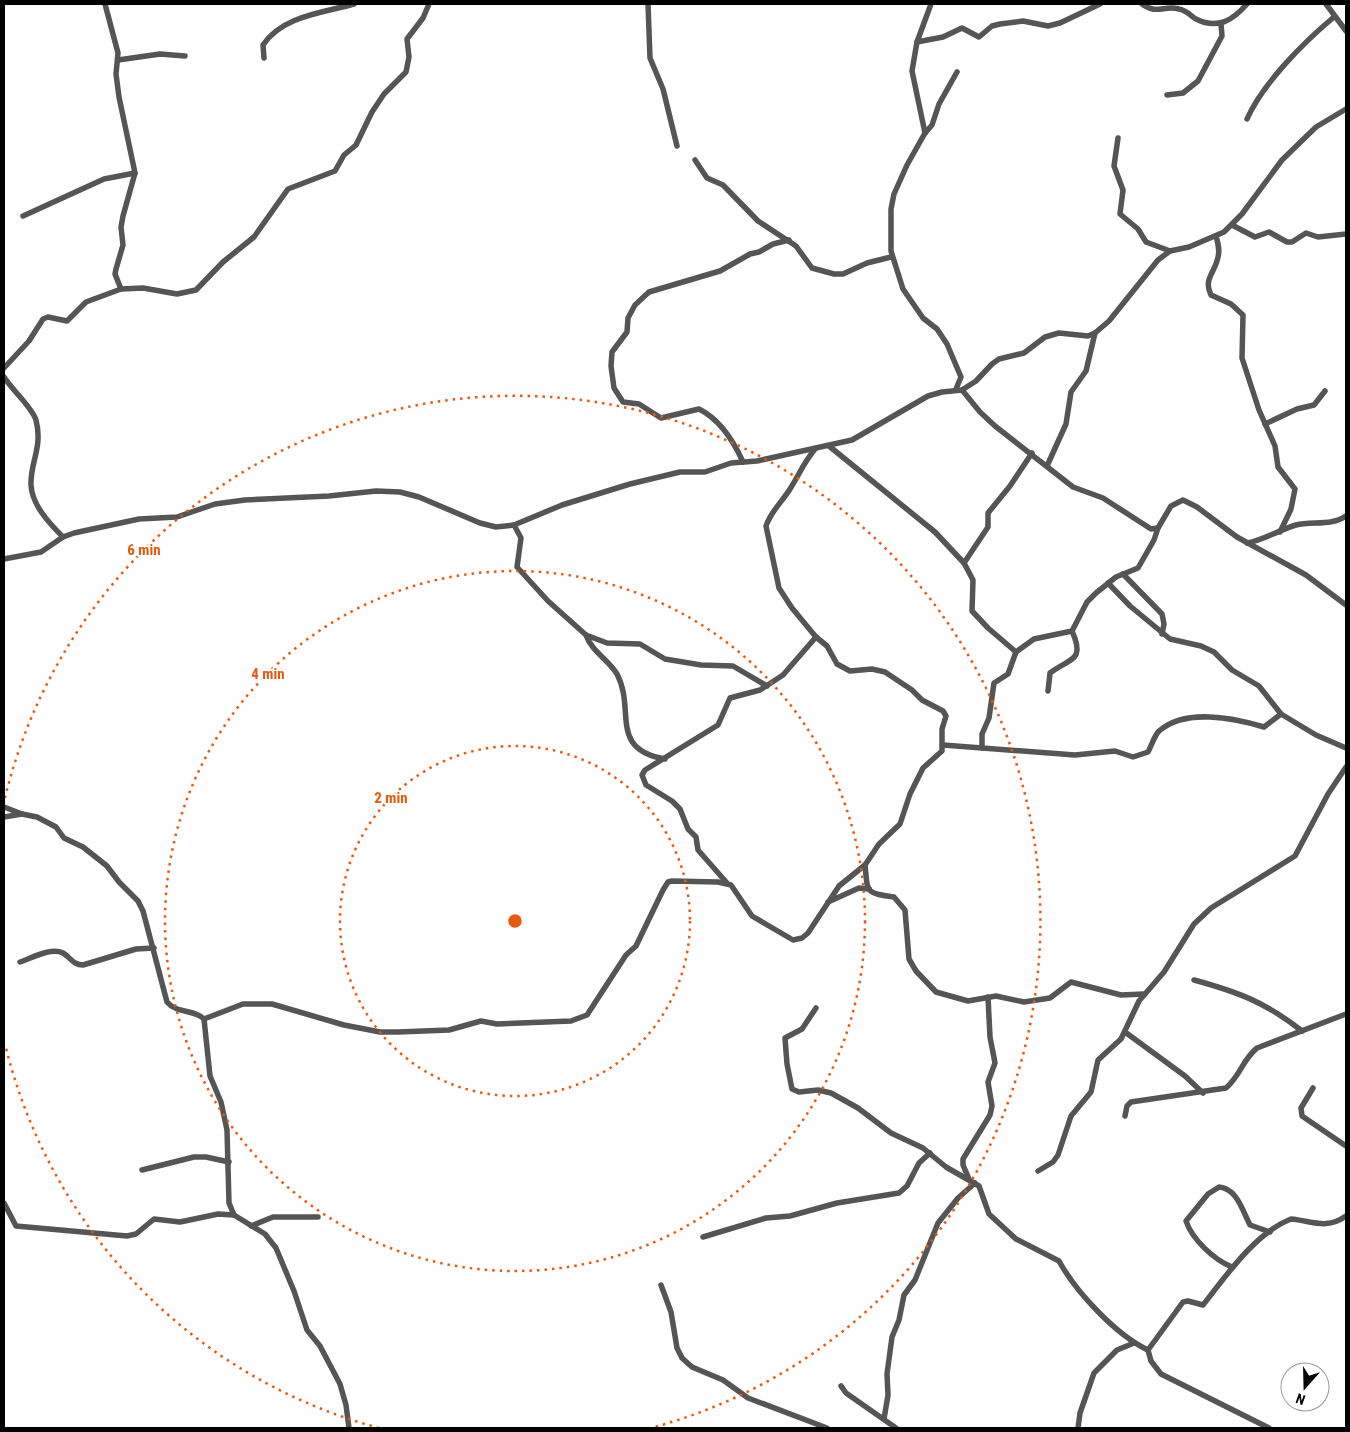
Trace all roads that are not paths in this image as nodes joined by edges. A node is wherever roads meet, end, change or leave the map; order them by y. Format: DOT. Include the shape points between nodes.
graph roads {
  1 [pos="105,4"];
  2 [pos="354,4"];
  3 [pos="429,4"];
  4 [pos="648,4"];
  5 [pos="931,4"];
  6 [pos="1100,4"];
  7 [pos="1142,4"];
  8 [pos="1247,4"];
  9 [pos="1326,4"];
  10 [pos="1334,17"];
  11 [pos="1221,24"];
  12 [pos="1346,31"];
  13 [pos="917,42"];
  14 [pos="185,56"];
  15 [pos="264,58"];
  16 [pos="118,60"];
  17 [pos="957,72"];
  18 [pos="1167,96"];
  19 [pos="1346,108"];
  20 [pos="1247,119"];
  21 [pos="925,133"];
  22 [pos="1118,138"];
  23 [pos="677,146"];
  24 [pos="695,160"];
  25 [pos="136,173"];
  26 [pos="23,216"];
  27 [pos="1232,225"];
  28 [pos="1346,234"];
  29 [pos="1216,236"];
  30 [pos="789,240"];
  31 [pos="1170,251"];
  32 [pos="891,257"];
  33 [pos="121,289"];
  34 [pos="1095,333"];
  35 [pos="4,368"];
  36 [pos="4,377"];
  37 [pos="959,389"];
  38 [pos="1325,391"];
  39 [pos="1265,424"];
  40 [pos="830,446"];
  41 [pos="815,449"];
  42 [pos="1032,453"];
  43 [pos="743,462"];
  44 [pos="1047,466"];
  45 [pos="1346,516"];
  46 [pos="514,525"];
  47 [pos="1158,528"];
  48 [pos="1280,532"];
  49 [pos="63,536"];
  50 [pos="1247,543"];
  51 [pos="4,559"];
  52 [pos="964,562"];
  53 [pos="1123,574"];
  54 [pos="1108,583"];
  55 [pos="1346,605"];
  56 [pos="1072,631"];
  57 [pos="1162,634"];
  58 [pos="586,636"];
  59 [pos="816,637"];
  60 [pos="1016,652"];
  61 [pos="767,686"];
  62 [pos="1048,691"];
  63 [pos="1281,714"];
  64 [pos="943,745"];
  65 [pos="982,748"];
  66 [pos="1346,748"];
  67 [pos="665,759"];
  68 [pos="1346,767"];
  69 [pos="4,806"];
  70 [pos="22,814"];
  71 [pos="4,818"];
  72 [pos="864,865"];
  73 [pos="727,883"];
  74 [pos="869,889"];
  75 [pos="828,902"];
  76 [pos="154,948"];
  77 [pos="20,962"];
  78 [pos="1194,980"];
  79 [pos="1144,994"];
  80 [pos="988,997"];
  81 [pos="816,1008"];
  82 [pos="1346,1014"];
  83 [pos="204,1019"];
  84 [pos="1302,1031"];
  85 [pos="1125,1032"];
  86 [pos="1313,1088"];
  87 [pos="1203,1093"];
  88 [pos="1125,1116"];
  89 [pos="1346,1146"];
  90 [pos="930,1153"];
  91 [pos="229,1162"];
  92 [pos="142,1170"];
  93 [pos="1038,1171"];
  94 [pos="972,1181"];
  95 [pos="4,1203"];
  96 [pos="234,1215"];
  97 [pos="1346,1216"];
  98 [pos="318,1217"];
  99 [pos="251,1226"];
  100 [pos="1270,1232"];
  101 [pos="703,1237"];
  102 [pos="1232,1267"];
  103 [pos="661,1285"];
  104 [pos="1134,1343"];
  105 [pos="1148,1350"];
  106 [pos="841,1386"];
  107 [pos="884,1419"];
  108 [pos="349,1428"];
  109 [pos="825,1428"];
  110 [pos="896,1428"];
  111 [pos="1078,1428"];
  112 [pos="1269,1428"];
  1 -- 16 [label="street"];
  2 -- 15 [label="street" via="287,22 276,29 263,45"];
  3 -- 33 [label="street" via="407,39 409,57 406,72 384,94 356,145 344,155 335,171 288,189 254,236 196,290 176,294 143,288"];
  4 -- 23 [label="street" via="650,58 663,89"];
  5 -- 13 [label="street"];
  6 -- 13 [label="street" via="1048,26 1023,21 1000,24 992,26 979,37 962,28 943,37"];
  7 -- 11 [label="street" via="1153,10 1180,9 1202,22"];
  8 -- 11 [label="street" via="1231,20"];
  9 -- 10 [label="street"];
  10 -- 12 [label="street"];
  10 -- 20 [label="street" via="1281,71 1253,105"];
  11 -- 18 [label="street" via="1222,36 1198,81 1183,93"];
  13 -- 21 [label="street" via="912,71"];
  14 -- 16 [label="street" via="160,54"];
  16 -- 25 [label="street" via="119,97"];
  17 -- 21 [label="street"];
  19 -- 27 [label="street" via="1316,128 1282,160"];
  21 -- 32 [label="street" via="894,194"];
  22 -- 31 [label="street" via="1114,166 1123,190 1120,214 1138,229 1146,242"];
  24 -- 30 [label="street" via="707,178 723,185 758,221"];
  25 -- 26 [label="street" via="104,179"];
  25 -- 33 [label="street" via="121,227 123,245 115,274"];
  27 -- 28 [label="street" via="1253,237 1269,232 1287,242 1306,233 1318,237"];
  27 -- 29 [label="street"];
  29 -- 31 [label="street"];
  29 -- 39 [label="street" via="1218,255 1207,287 1211,295 1231,304 1243,315 1242,358"];
  30 -- 32 [label="street" via="803,253 812,268 834,274 843,274"];
  30 -- 43 [label="street" via="772,244 720,271 649,292 630,312 627,332 612,352 614,388 623,402 639,404 661,418 691,409 706,412 736,446"];
  31 -- 34 [label="street" via="1154,264 1109,321"];
  32 -- 37 [label="street" via="912,304 938,329 947,344 961,377"];
  33 -- 35 [label="street" via="86,302 68,321 43,319"];
  34 -- 37 [label="street" via="1088,336 1059,333 1045,337 1024,353 992,364 970,387"];
  34 -- 44 [label="street" via="1086,371 1071,392 1066,424"];
  36 -- 49 [label="street" via="34,415 39,449 31,484 44,516"];
  37 -- 40 [label="street" via="928,396 863,435"];
  37 -- 42 [label="street" via="990,422"];
  38 -- 39 [label="street" via="1314,405 1296,409"];
  39 -- 48 [label="street" via="1275,446 1278,467 1296,494"];
  40 -- 41 [label="street"];
  40 -- 52 [label="street" via="934,532"];
  41 -- 43 [label="street"];
  41 -- 59 [label="street" via="805,460 765,529 780,588"];
  42 -- 44 [label="street"];
  42 -- 52 [label="street" via="988,513 988,527"];
  43 -- 46 [label="street" via="705,472 680,472 630,484 562,505"];
  44 -- 47 [label="street" via="1073,487 1110,501 1145,526"];
  45 -- 48 [label="street"];
  46 -- 49 [label="street" via="496,527 419,497 400,492 376,492 228,501 178,517 139,519"];
  46 -- 58 [label="street" via="521,538 516,567"];
  47 -- 50 [label="street" via="1171,506 1183,500"];
  47 -- 53 [label="street" via="1142,562"];
  48 -- 50 [label="street"];
  49 -- 51 [label="street" via="41,552"];
  50 -- 55 [label="street" via="1306,575"];
  52 -- 60 [label="street" via="972,580 972,611"];
  53 -- 54 [label="street"];
  53 -- 57 [label="street" via="1162,614"];
  54 -- 56 [label="street" via="1087,602"];
  54 -- 57 [label="street"];
  56 -- 60 [label="street" via="1034,639"];
  56 -- 62 [label="street" via="1078,650 1071,662 1050,673"];
  57 -- 63 [label="street" via="1214,652 1232,670 1259,686"];
  58 -- 61 [label="street" via="607,643 640,644 665,659 733,666"];
  58 -- 67 [label="street" via="594,650 607,660 622,685 625,723 636,749"];
  59 -- 61 [label="street" via="782,675"];
  59 -- 64 [label="street" via="827,646 840,667 850,671 872,669 885,672 943,712 946,716 942,729"];
  60 -- 65 [label="street" via="1008,674 994,683 989,718 982,734"];
  61 -- 67 [label="street" via="730,698 718,725"];
  63 -- 65 [label="street" via="1264,727 1223,716 1185,719 1161,730 1148,752 1140,756 1126,756 1115,751 1075,755"];
  63 -- 66 [label="street"];
  64 -- 65 [label="street"];
  64 -- 72 [label="street" via="938,757 923,768 900,824 879,844"];
  67 -- 73 [label="street" via="643,771 644,782 676,805 688,829 696,837 698,850"];
  68 -- 79 [label="street" via="1295,856 1202,915 1164,972"];
  69 -- 70 [label="street"];
  70 -- 71 [label="street"];
  70 -- 76 [label="street" via="45,820 69,842 84,848 107,866 144,911"];
  72 -- 74 [label="street" via="864,879"];
  72 -- 75 [label="street" via="849,875"];
  73 -- 75 [label="street" via="735,888 752,916 794,940 808,933"];
  73 -- 83 [label="street" via="668,882 636,946 626,955 588,1014 579,1019 528,1024 497,1024 481,1020 440,1031 380,1032 330,1022 285,1006 251,1004"];
  74 -- 75 [label="street" via="859,888"];
  74 -- 80 [label="street" via="875,894 894,897 905,910 909,959 931,988 968,1001"];
  76 -- 77 [label="street" via="136,949 83,965 56,952"];
  76 -- 83 [label="street" via="167,1002 174,1009 197,1014"];
  78 -- 84 [label="street" via="1223,987 1279,1012"];
  79 -- 80 [label="street" via="1121,995 1071,982 1043,1000 1024,1002"];
  79 -- 85 [label="street"];
  80 -- 94 [label="street" via="995,1063 988,1082 992,1106 964,1159 963,1166"];
  81 -- 90 [label="street" via="802,1029 785,1038 792,1089 798,1092 818,1090 844,1100 891,1133"];
  82 -- 84 [label="street"];
  83 -- 91 [label="street" via="210,1076 226,1120"];
  84 -- 87 [label="street" via="1257,1048 1231,1083 1222,1089"];
  85 -- 87 [label="street" via="1180,1071"];
  85 -- 93 [label="street" via="1115,1046 1098,1060 1091,1092 1071,1116 1058,1155"];
  86 -- 89 [label="street" via="1302,1108 1302,1116"];
  87 -- 88 [label="street" via="1131,1102"];
  90 -- 94 [label="street" via="946,1167"];
  90 -- 101 [label="street" via="919,1163 907,1186 899,1193 766,1218"];
  91 -- 92 [label="street" via="194,1157"];
  91 -- 96 [label="street" via="227,1198"];
  94 -- 104 [label="street" via="982,1191 985,1207 996,1221 1016,1239 1059,1261 1107,1320"];
  94 -- 107 [label="street" via="938,1223 915,1280 904,1295 892,1337"];
  95 -- 96 [label="street" via="16,1226 127,1236 136,1234 154,1219 180,1222 218,1214"];
  96 -- 99 [label="street"];
  97 -- 100 [label="street" via="1338,1221 1313,1225 1291,1219"];
  98 -- 99 [label="street" via="274,1218"];
  99 -- 108 [label="street" via="267,1236 276,1248 307,1330 320,1346 340,1384"];
  100 -- 102 [label="street"];
  100 -- 102 [label="street" via="1250,1225 1237,1199 1227,1190 1218,1187 1208,1194 1186,1221 1202,1244"];
  102 -- 105 [label="street" via="1203,1305 1183,1302"];
  103 -- 109 [label="street" via="677,1348 692,1367 723,1380 748,1398"];
  104 -- 105 [label="street"];
  104 -- 111 [label="street" via="1117,1350 1094,1373"];
  105 -- 112 [label="street" via="1161,1374"];
  106 -- 107 [label="street" via="846,1393"];
  107 -- 110 [label="street"];
}
